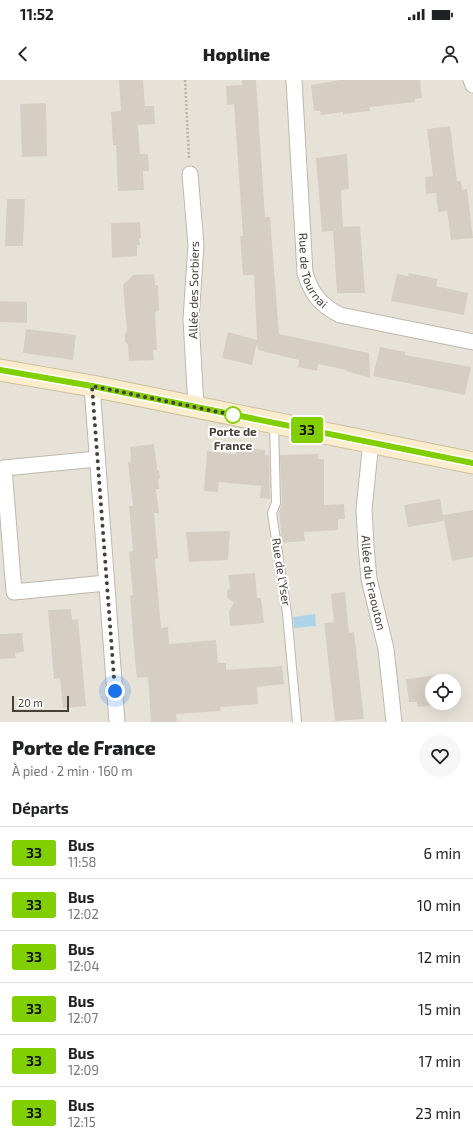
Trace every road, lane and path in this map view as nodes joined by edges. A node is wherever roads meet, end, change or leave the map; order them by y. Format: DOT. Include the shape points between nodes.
graph roads {
  1 [pos="185,80"];
  2 [pos="294,80"];
  3 [pos="471,80"];
  4 [pos="473,85"];
  5 [pos="190,174"];
  6 [pos="473,342"];
  7 [pos="0,370"];
  8 [pos="92,386"];
  9 [pos="196,407"];
  10 [pos="274,424"];
  11 [pos="371,442"];
  12 [pos="97,459"];
  13 [pos="472,460"];
  14 [pos="106,582"];
  15 [pos="117,722"];
  16 [pos="297,722"];
  17 [pos="394,722"];
  1 -- 5 [label="path"];
  2 -- 6 [label="street, Rue de Tournai" via="305,273 309,287 317,299 327,309 340,315"];
  3 -- 4 [label="street"];
  5 -- 9 [label="street, Allée des Sorbiers" via="196,251 191,319"];
  7 -- 8 [label="street"];
  8 -- 9 [label="street"];
  8 -- 12 [label="street"];
  9 -- 10 [label="street"];
  10 -- 11 [label="street"];
  10 -- 16 [label="lane, Rue de l'Yser" via="276,504 272,513 287,612"];
  11 -- 13 [label="street"];
  11 -- 17 [label="street, Allée du Fraouton" via="364,508 366,546 369,579 386,649"];
  12 -- 14 [label="street"];
  12 -- 14 [label="street" via="4,468 14,592"];
  14 -- 15 [label="street"];
}
